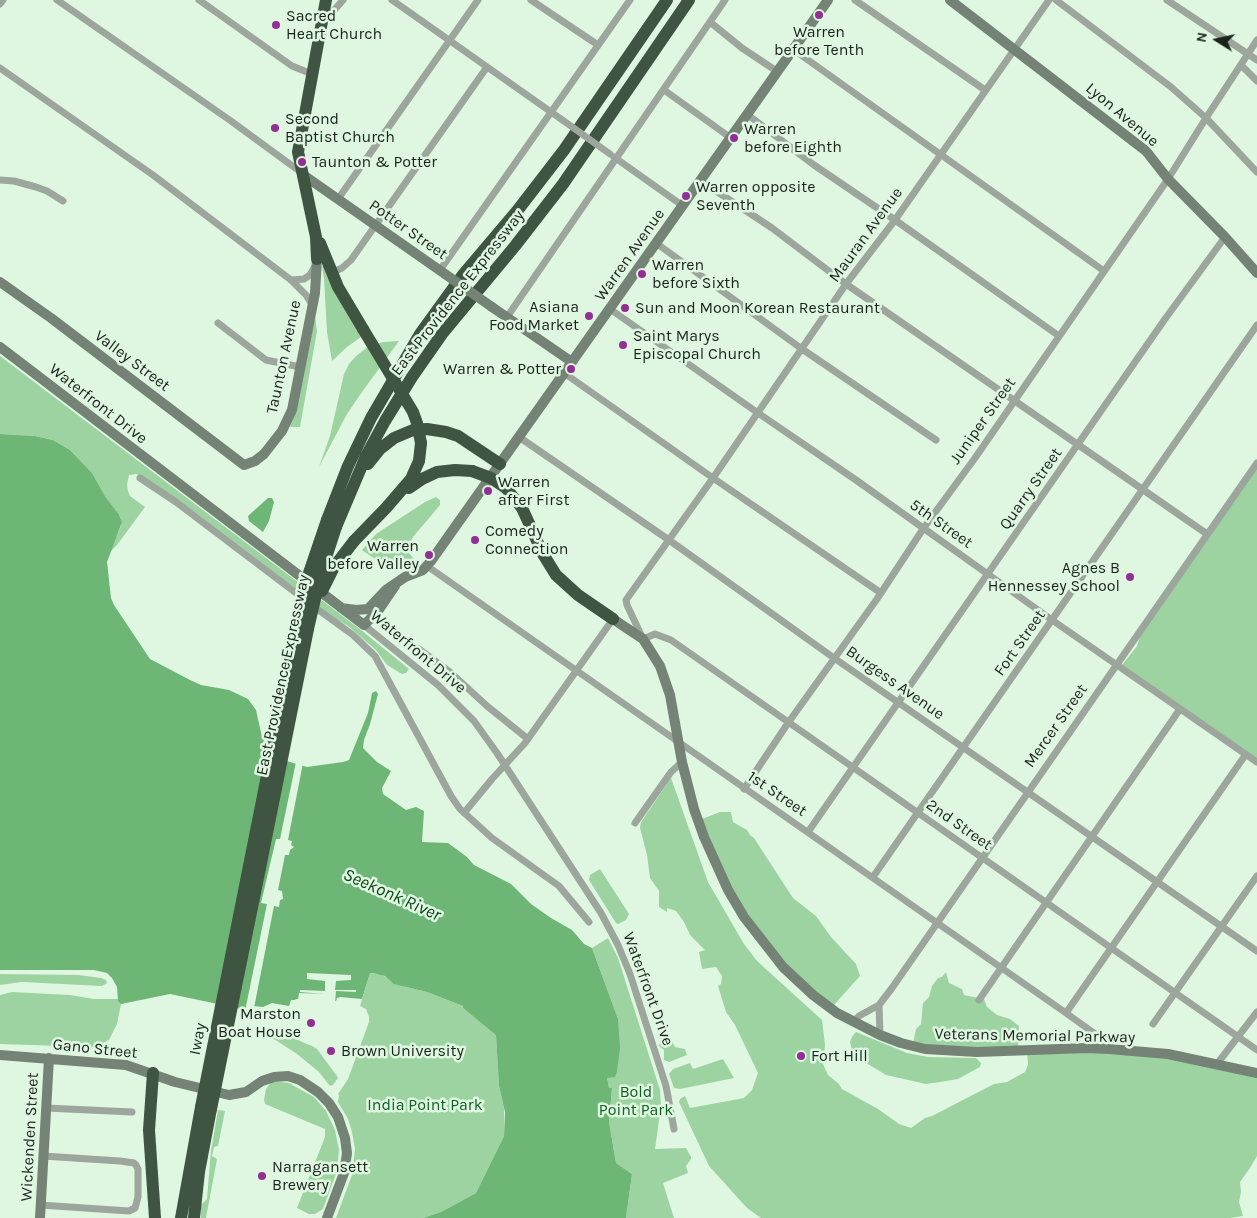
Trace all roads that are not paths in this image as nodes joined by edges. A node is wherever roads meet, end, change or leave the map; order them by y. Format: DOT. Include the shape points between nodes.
graph roads {
  1 [pos="3,0"];
  2 [pos="57,0"];
  3 [pos="199,0"];
  4 [pos="326,0"];
  5 [pos="343,0"];
  6 [pos="392,0"];
  7 [pos="478,0"];
  8 [pos="531,0"];
  9 [pos="630,0"];
  10 [pos="667,0"];
  11 [pos="689,0"];
  12 [pos="725,0"];
  13 [pos="828,0"];
  14 [pos="855,0"];
  15 [pos="950,0"];
  16 [pos="1050,0"];
  17 [pos="1056,0"];
  18 [pos="1168,0"];
  19 [pos="0,4"];
  20 [pos="710,22"];
  21 [pos="321,25"];
  22 [pos="1257,40"];
  23 [pos="449,41"];
  24 [pos="598,45"];
  25 [pos="794,50"];
  26 [pos="1015,51"];
  27 [pos="1248,54"];
  28 [pos="1257,60"];
  29 [pos="1241,65"];
  30 [pos="0,68"];
  31 [pos="487,68"];
  32 [pos="778,72"];
  33 [pos="312,74"];
  34 [pos="1257,81"];
  35 [pos="664,90"];
  36 [pos="985,90"];
  37 [pos="551,112"];
  38 [pos="748,115"];
  39 [pos="1206,118"];
  40 [pos="731,138"];
  41 [pos="941,154"];
  42 [pos="617,159"];
  43 [pos="1257,172"];
  44 [pos="302,174"];
  45 [pos="1168,179"];
  46 [pos="0,180"];
  47 [pos="701,181"];
  48 [pos="338,199"];
  49 [pos="63,201"];
  50 [pos="683,206"];
  51 [pos="895,220"];
  52 [pos="375,225"];
  53 [pos="316,237"];
  54 [pos="1225,237"];
  55 [pos="656,243"];
  56 [pos="317,259"];
  57 [pos="1104,271"];
  58 [pos="442,272"];
  59 [pos="331,273"];
  60 [pos="1257,273"];
  61 [pos="291,280"];
  62 [pos="0,282"];
  63 [pos="846,284"];
  64 [pos="312,304"];
  65 [pos="610,309"];
  66 [pos="507,317"];
  67 [pos="218,322"];
  68 [pos="1257,325"];
  69 [pos="1058,336"];
  70 [pos="0,347"];
  71 [pos="802,349"];
  72 [pos="572,362"];
  73 [pos="300,368"];
  74 [pos="564,373"];
  75 [pos="1014,400"];
  76 [pos="758,413"];
  77 [pos="519,437"];
  78 [pos="936,440"];
  79 [pos="1078,445"];
  80 [pos="1257,463"];
  81 [pos="500,464"];
  82 [pos="244,466"];
  83 [pos="140,478"];
  84 [pos="713,478"];
  85 [pos="1143,490"];
  86 [pos="347,499"];
  87 [pos="386,508"];
  88 [pos="331,524"];
  89 [pos="924,529"];
  90 [pos="1207,534"];
  91 [pos="669,540"];
  92 [pos="427,566"];
  93 [pos="988,574"];
  94 [pos="397,583"];
  95 [pos="881,593"];
  96 [pos="371,606"];
  97 [pos="341,608"];
  98 [pos="613,620"];
  99 [pos="1052,620"];
  100 [pos="364,626"];
  101 [pos="308,628"];
  102 [pos="643,639"];
  103 [pos="419,650"];
  104 [pos="834,658"];
  105 [pos="1116,663"];
  106 [pos="576,671"];
  107 [pos="899,702"];
  108 [pos="1180,709"];
  109 [pos="788,723"];
  110 [pos="528,738"];
  111 [pos="680,743"];
  112 [pos="964,748"];
  113 [pos="1246,754"];
  114 [pos="682,762"];
  115 [pos="1257,762"];
  116 [pos="504,765"];
  117 [pos="854,768"];
  118 [pos="744,789"];
  119 [pos="1028,792"];
  120 [pos="918,812"];
  121 [pos="464,813"];
  122 [pos="634,823"];
  123 [pos="808,832"];
  124 [pos="1093,836"];
  125 [pos="982,857"];
  126 [pos="254,867"];
  127 [pos="1257,876"];
  128 [pos="873,877"];
  129 [pos="1156,882"];
  130 [pos="1046,903"];
  131 [pos="590,922"];
  132 [pos="936,923"];
  133 [pos="1221,926"];
  134 [pos="1111,948"];
  135 [pos="1257,951"];
  136 [pos="1002,968"];
  137 [pos="1175,993"];
  138 [pos="979,1000"];
  139 [pos="879,1005"];
  140 [pos="1066,1012"];
  141 [pos="1257,1012"];
  142 [pos="853,1022"];
  143 [pos="1154,1024"];
  144 [pos="880,1035"];
  145 [pos="1239,1037"];
  146 [pos="1108,1049"];
  147 [pos="1257,1050"];
  148 [pos="0,1055"];
  149 [pos="50,1058"];
  150 [pos="1217,1064"];
  151 [pos="152,1073"];
  152 [pos="1257,1074"];
  153 [pos="46,1108"];
  154 [pos="206,1108"];
  155 [pos="132,1112"];
  156 [pos="674,1129"];
  157 [pos="43,1156"];
  158 [pos="40,1205"];
  159 [pos="40,1218"];
  160 [pos="155,1218"];
  161 [pos="181,1218"];
  162 [pos="194,1218"];
  163 [pos="326,1218"];
  1 -- 19 [label="street"];
  2 -- 44 [label="street"];
  3 -- 33 [label="street" via="292,66"];
  4 -- 21 [label="highway, Taunton Avenue"];
  5 -- 21 [label="street"];
  6 -- 23 [label="street"];
  7 -- 23 [label="street"];
  8 -- 24 [label="street"];
  9 -- 24 [label="street"];
  10 -- 88 [label="highway, East Providence Expressway" via="568,144 462,276 420,334 365,430"];
  11 -- 86 [label="highway, East Providence Expressway" via="563,184 419,366 360,468"];
  12 -- 20 [label="street"];
  13 -- 25 [label="main road, Warren Avenue"];
  14 -- 36 [label="street"];
  15 -- 26 [label="main road, Lyon Avenue"];
  16 -- 26 [label="street, Mauran Avenue"];
  17 -- 39 [label="street" via="1172,87"];
  18 -- 27 [label="street"];
  20 -- 32 [label="street"];
  20 -- 35 [label="street"];
  21 -- 33 [label="highway, Taunton Avenue"];
  22 -- 27 [label="street"];
  23 -- 31 [label="street"];
  23 -- 48 [label="street"];
  24 -- 37 [label="street"];
  25 -- 32 [label="main road, Warren Avenue"];
  25 -- 41 [label="street"];
  26 -- 36 [label="street, Mauran Avenue"];
  26 -- 45 [label="main road, Lyon Avenue" via="1146,151"];
  27 -- 28 [label="street"];
  27 -- 29 [label="street, Juniper Street"];
  29 -- 34 [label="street"];
  29 -- 39 [label="street, Juniper Street"];
  30 -- 61 [label="street" via="133,160"];
  31 -- 37 [label="street"];
  31 -- 52 [label="street"];
  32 -- 38 [label="main road, Warren Avenue"];
  33 -- 44 [label="highway, Taunton Avenue" via="298,148"];
  35 -- 40 [label="street"];
  35 -- 42 [label="street"];
  36 -- 41 [label="street, Mauran Avenue"];
  37 -- 42 [label="street, bridge"];
  37 -- 58 [label="street"];
  38 -- 40 [label="main road, Warren Avenue"];
  38 -- 51 [label="street"];
  39 -- 43 [label="street"];
  39 -- 45 [label="street, Juniper Street"];
  40 -- 47 [label="main road, Warren Avenue"];
  41 -- 51 [label="street, Mauran Avenue"];
  41 -- 57 [label="street"];
  42 -- 50 [label="street"];
  42 -- 66 [label="street"];
  44 -- 48 [label="main road, Potter Street"];
  44 -- 53 [label="highway, Taunton Avenue"];
  45 -- 54 [label="main road, Lyon Avenue"];
  45 -- 57 [label="street, Juniper Street"];
  46 -- 49 [label="street" via="40,188"];
  47 -- 50 [label="main road, Warren Avenue"];
  47 -- 63 [label="street" via="772,228"];
  48 -- 52 [label="main road, Potter Street"];
  50 -- 55 [label="main road, Warren Avenue"];
  51 -- 63 [label="street, Mauran Avenue"];
  51 -- 69 [label="street"];
  52 -- 58 [label="main road, Potter Street"];
  52 -- 59 [label="street" via="348,264"];
  53 -- 56 [label="highway, Taunton Avenue"];
  53 -- 59 [label="highway, Taunton Avenue"];
  54 -- 60 [label="main road, Lyon Avenue"];
  54 -- 79 [label="street, Quarry Street"];
  55 -- 65 [label="main road, Warren Avenue"];
  55 -- 71 [label="street"];
  56 -- 61 [label="street" via="307,277"];
  56 -- 64 [label="main road, Taunton Avenue"];
  57 -- 69 [label="street, Juniper Street"];
  58 -- 66 [label="main road, Potter Street, bridge"];
  59 -- 87 [label="highway, Taunton Avenue, bridge" via="417,423 419,461 411,480"];
  61 -- 64 [label="street"];
  62 -- 82 [label="main road, Valley Street"];
  63 -- 71 [label="street, Mauran Avenue"];
  63 -- 75 [label="street"];
  64 -- 73 [label="main road, Taunton Avenue"];
  65 -- 72 [label="main road, Warren Avenue"];
  65 -- 76 [label="street, 5th Street"];
  66 -- 72 [label="main road, Potter Street"];
  67 -- 73 [label="street" via="266,360"];
  68 -- 85 [label="street, Fort Street"];
  69 -- 75 [label="street, Juniper Street"];
  70 -- 97 [label="main road, Waterfront Drive"];
  71 -- 76 [label="street, Mauran Avenue"];
  71 -- 78 [label="street"];
  72 -- 74 [label="main road, Warren Avenue"];
  73 -- 82 [label="main road, Taunton Avenue" via="294,403 285,426 262,457"];
  74 -- 77 [label="main road, Warren Avenue"];
  74 -- 84 [label="street"];
  75 -- 79 [label="street"];
  75 -- 89 [label="street, Juniper Street"];
  76 -- 84 [label="street, Mauran Avenue"];
  76 -- 89 [label="street, 5th Street"];
  77 -- 81 [label="main road, Warren Avenue"];
  77 -- 91 [label="street, Burgess Avenue"];
  79 -- 85 [label="street"];
  79 -- 93 [label="street, Quarry Street"];
  80 -- 90 [label="street, Mercer Street"];
  81 -- 86 [label="highway" via="452,434 433,429 413,430 394,438 380,449"];
  81 -- 92 [label="main road, Warren Avenue"];
  83 -- 121 [label="street" via="368,648 451,796"];
  84 -- 91 [label="street, Mauran Avenue"];
  84 -- 95 [label="street"];
  85 -- 90 [label="street"];
  85 -- 99 [label="street, Fort Street"];
  86 -- 88 [label="highway, East Providence Expressway"];
  87 -- 98 [label="highway, bridge" via="432,474 449,470 472,471 491,478 506,488 522,508 556,575"];
  87 -- 101 [label="highway, bridge" via="339,560 325,583"];
  88 -- 101 [label="highway, East Providence Expressway, bridge"];
  88 -- 126 [label="highway, East Providence Expressway, bridge" via="314,556 303,597"];
  89 -- 93 [label="street, 5th Street"];
  89 -- 95 [label="street, Juniper Street"];
  90 -- 105 [label="street, Mercer Street"];
  91 -- 102 [label="street, Mauran Avenue" via="626,600"];
  91 -- 104 [label="street, Burgess Avenue"];
  92 -- 94 [label="main road, Warren Avenue"];
  92 -- 106 [label="street, 1st Street"];
  93 -- 99 [label="street, 5th Street"];
  93 -- 107 [label="street, Quarry Street"];
  94 -- 96 [label="main road, Warren Avenue"];
  94 -- 100 [label="main road"];
  95 -- 104 [label="street, Juniper Street"];
  96 -- 97 [label="main road" via="362,610"];
  96 -- 100 [label="main road"];
  97 -- 100 [label="main road, Waterfront Drive"];
  98 -- 102 [label="main road, Veterans Memorial Parkway"];
  98 -- 106 [label="street"];
  99 -- 105 [label="street, 5th Street"];
  99 -- 112 [label="street, Fort Street"];
  100 -- 116 [label="street, Waterfront Drive" via="449,694 478,726"];
  101 -- 126 [label="highway, East Providence Expressway"];
  102 -- 109 [label="street, 2nd Street" via="655,634 670,640"];
  102 -- 111 [label="main road, Veterans Memorial Parkway" via="665,679"];
  103 -- 110 [label="street"];
  104 -- 107 [label="street, Burgess Avenue"];
  104 -- 109 [label="street, Juniper Street"];
  105 -- 108 [label="street, 5th Street"];
  105 -- 119 [label="street, Mercer Street"];
  106 -- 110 [label="street"];
  106 -- 111 [label="street, 1st Street"];
  107 -- 112 [label="street, Burgess Avenue"];
  107 -- 117 [label="street, Quarry Street"];
  108 -- 113 [label="street, 5th Street"];
  108 -- 124 [label="street"];
  109 -- 117 [label="street, 2nd Street"];
  109 -- 118 [label="street, Juniper Street"];
  110 -- 116 [label="street"];
  111 -- 114 [label="main road, Veterans Memorial Parkway"];
  111 -- 118 [label="street, 1st Street"];
  112 -- 119 [label="street, Burgess Avenue"];
  112 -- 120 [label="street, Fort Street"];
  113 -- 115 [label="street, 5th Street"];
  113 -- 129 [label="street"];
  114 -- 122 [label="street"];
  114 -- 142 [label="main road, Veterans Memorial Parkway" via="704,837 744,917 783,967 813,995"];
  116 -- 121 [label="street"];
  116 -- 156 [label="street, Waterfront Drive" via="618,944 666,1086"];
  117 -- 120 [label="street, 2nd Street"];
  117 -- 123 [label="street, Quarry Street"];
  118 -- 123 [label="street, 1st Street"];
  119 -- 124 [label="street, Burgess Avenue"];
  119 -- 125 [label="street, Mercer Street"];
  120 -- 125 [label="street, 2nd Street"];
  120 -- 128 [label="street, Fort Street"];
  121 -- 131 [label="street" via="559,886"];
  123 -- 128 [label="street, 1st Street"];
  124 -- 129 [label="street, Burgess Avenue"];
  124 -- 130 [label="street"];
  125 -- 130 [label="street, 2nd Street"];
  125 -- 132 [label="street, Mercer Street"];
  126 -- 154 [label="highway, Iway, bridge"];
  127 -- 133 [label="street"];
  128 -- 132 [label="street, 1st Street"];
  129 -- 133 [label="street, Burgess Avenue"];
  129 -- 134 [label="street"];
  130 -- 134 [label="street, 2nd Street"];
  130 -- 136 [label="street"];
  132 -- 136 [label="street, 1st Street"];
  132 -- 139 [label="street, Mercer Street"];
  133 -- 135 [label="street, Burgess Avenue"];
  133 -- 137 [label="street"];
  134 -- 137 [label="street, 2nd Street"];
  134 -- 140 [label="street"];
  136 -- 138 [label="street"];
  136 -- 140 [label="street, 1st Street"];
  137 -- 143 [label="street"];
  137 -- 145 [label="street, 2nd Street"];
  139 -- 142 [label="street, Mercer Street"];
  139 -- 144 [label="street"];
  140 -- 146 [label="street, 1st Street" via="1098,1036"];
  141 -- 145 [label="street"];
  142 -- 144 [label="main road, Veterans Memorial Parkway"];
  144 -- 146 [label="main road, Veterans Memorial Parkway" via="925,1049 954,1052"];
  145 -- 147 [label="street, 2nd Street"];
  145 -- 150 [label="street"];
  146 -- 150 [label="main road, Veterans Memorial Parkway" via="1168,1054"];
  148 -- 149 [label="main road, Gano Street"];
  149 -- 151 [label="main road, Gano Street" via="119,1063"];
  149 -- 153 [label="main road, Wickenden Street"];
  150 -- 152 [label="main road, Veterans Memorial Parkway"];
  151 -- 160 [label="highway" via="149,1130"];
  151 -- 163 [label="main road, Gano Street" via="231,1095 242,1093 270,1078 285,1076 308,1084 321,1094 336,1113 344,1132 347,1152 343,1178"];
  153 -- 155 [label="street"];
  153 -- 157 [label="main road, Wickenden Street"];
  154 -- 161 [label="highway, Iway"];
  154 -- 162 [label="highway, Iway"];
  157 -- 158 [label="main road, Wickenden Street"];
  157 -- 158 [label="street" via="134,1163 138,1169 138,1197 133,1210"];
  158 -- 159 [label="main road, Wickenden Street"];
}
